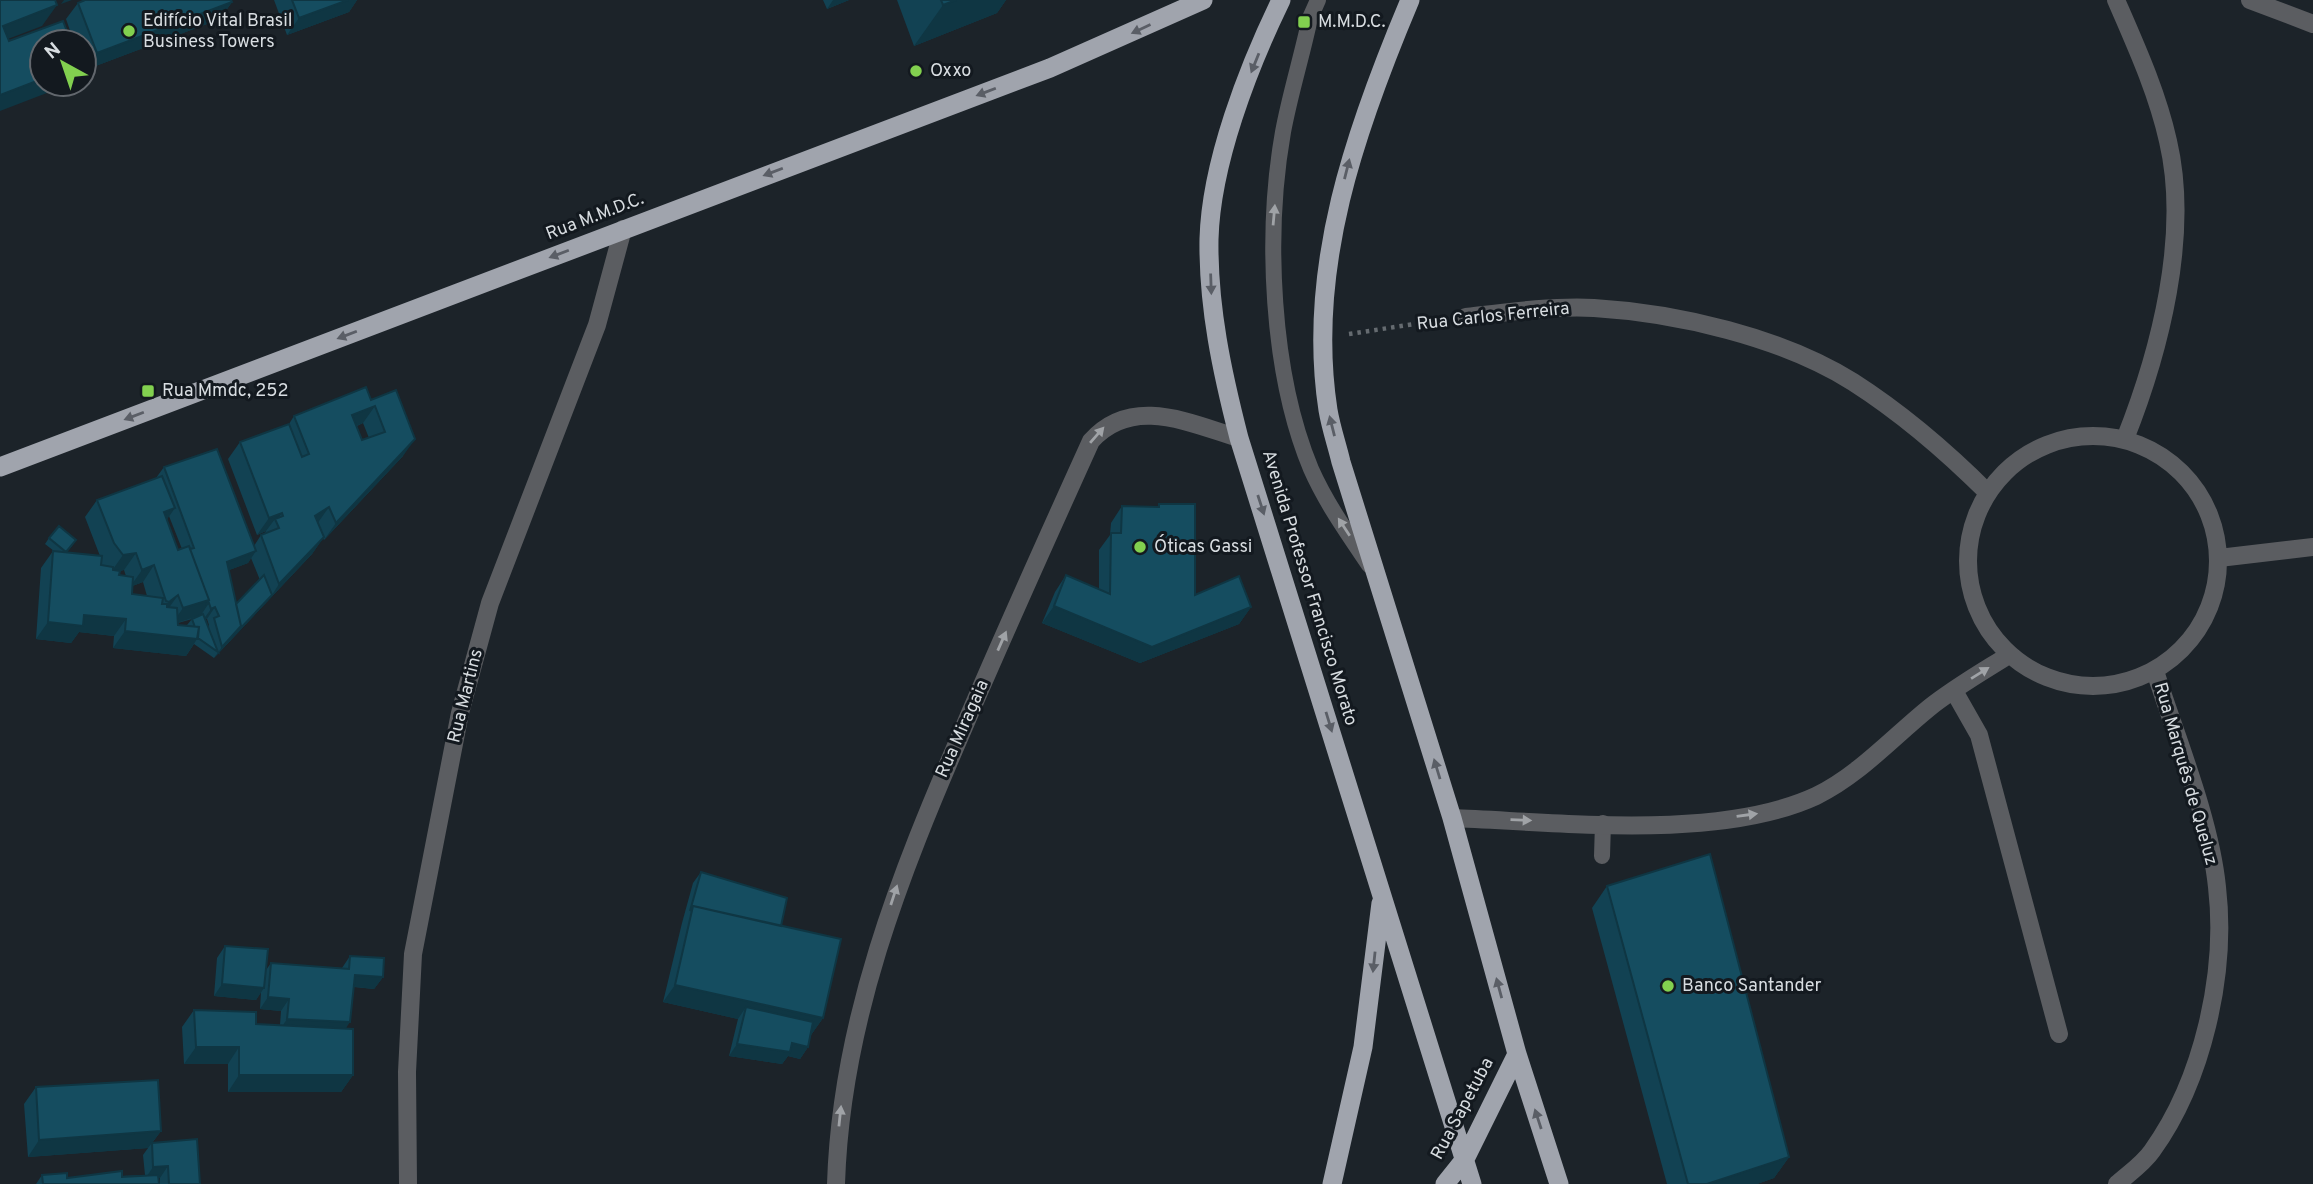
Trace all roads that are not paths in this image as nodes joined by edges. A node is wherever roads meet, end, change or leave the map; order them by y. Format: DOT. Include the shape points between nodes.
graph roads {
  1 [pos="1203,0"];
  2 [pos="1281,0"];
  3 [pos="1318,0"];
  4 [pos="1410,0"];
  5 [pos="2116,0"];
  6 [pos="2250,0"];
  7 [pos="2313,24"];
  8 [pos="623,229"];
  9 [pos="1466,317"];
  10 [pos="1239,438"];
  11 [pos="2125,439"];
  12 [pos="0,467"];
  13 [pos="1988,493"];
  14 [pos="2313,547"];
  15 [pos="2219,558"];
  16 [pos="1381,585"];
  17 [pos="2009,655"];
  18 [pos="2155,671"];
  19 [pos="1954,691"];
  20 [pos="1452,818"];
  21 [pos="1603,823"];
  22 [pos="1602,856"];
  23 [pos="1382,895"];
  24 [pos="2059,1034"];
  25 [pos="1517,1054"];
  26 [pos="1465,1159"];
  27 [pos="408,1184"];
  28 [pos="836,1184"];
  29 [pos="1332,1184"];
  30 [pos="1446,1184"];
  31 [pos="1472,1184"];
  32 [pos="1559,1184"];
  33 [pos="2117,1184"];
  1 -- 8 [label="highway, Rua M.M.D.C., one-way" via="1050,68"];
  2 -- 10 [label="highway, Avenida Professor Francisco Morato, one-way" via="1237,109 1217,182 1209,237 1220,367"];
  16 -- 3 [label="lane, Avenida Professor Francisco Morato, one-way" via="1311,469 1291,410 1279,347 1273,224 1283,132"];
  16 -- 4 [label="highway, Avenida Professor Francisco Morato, one-way" via="1328,410 1324,338 1329,260 1347,166"];
  5 -- 11 [label="street" via="2147,73 2168,142 2174,204 2160,335"];
  6 -- 7 [label="street"];
  8 -- 12 [label="highway, Rua M.M.D.C., one-way"];
  8 -- 27 [label="street, Rua Martins" via="597,325 490,603 460,713 413,954"];
  9 -- 13 [label="street, Rua Carlos Ferreira" via="1593,308 1665,317 1746,337 1803,357 1851,381 1938,443"];
  10 -- 23 [label="highway, Avenida Professor Francisco Morato, one-way"];
  28 -- 10 [label="street, Rua Miragaia, one-way" via="842,1100 853,1040 899,881 1091,441 1117,419 1140,415 1175,419"];
  11 -- 13 [label="street" via="2094,436 2034,451 2008,469"];
  11 -- 15 [label="street" via="2155,451 2181,471 2201,496 2214,525"];
  13 -- 17 [label="street" via="1968,548 1968,578 1989,632"];
  14 -- 15 [label="street"];
  15 -- 18 [label="street" via="2216,592 2203,623 2182,650"];
  20 -- 16 [label="highway, Avenida Professor Francisco Morato, one-way"];
  17 -- 18 [label="street" via="2064,684 2095,687"];
  19 -- 17 [label="street, one-way"];
  18 -- 33 [label="street, Rua Marquês de Queluz" via="2201,817 2217,886 2219,965 2196,1065 2176,1113 2150,1154"];
  21 -- 19 [label="street, one-way" via="1679,825 1771,811 1816,796"];
  19 -- 24 [label="street" via="1979,735"];
  20 -- 21 [label="street, one-way"];
  25 -- 20 [label="highway, Avenida Professor Francisco Morato, one-way"];
  21 -- 22 [label="lane"];
  23 -- 26 [label="highway, Avenida Professor Francisco Morato"];
  23 -- 29 [label="highway, one-way" via="1363,1047"];
  25 -- 26 [label="highway, Rua Sapetuba"];
  32 -- 25 [label="highway, Avenida Professor Francisco Morato, one-way"];
  26 -- 30 [label="highway, Rua Sapetuba"];
  26 -- 31 [label="highway, Avenida Professor Francisco Morato"];
}
